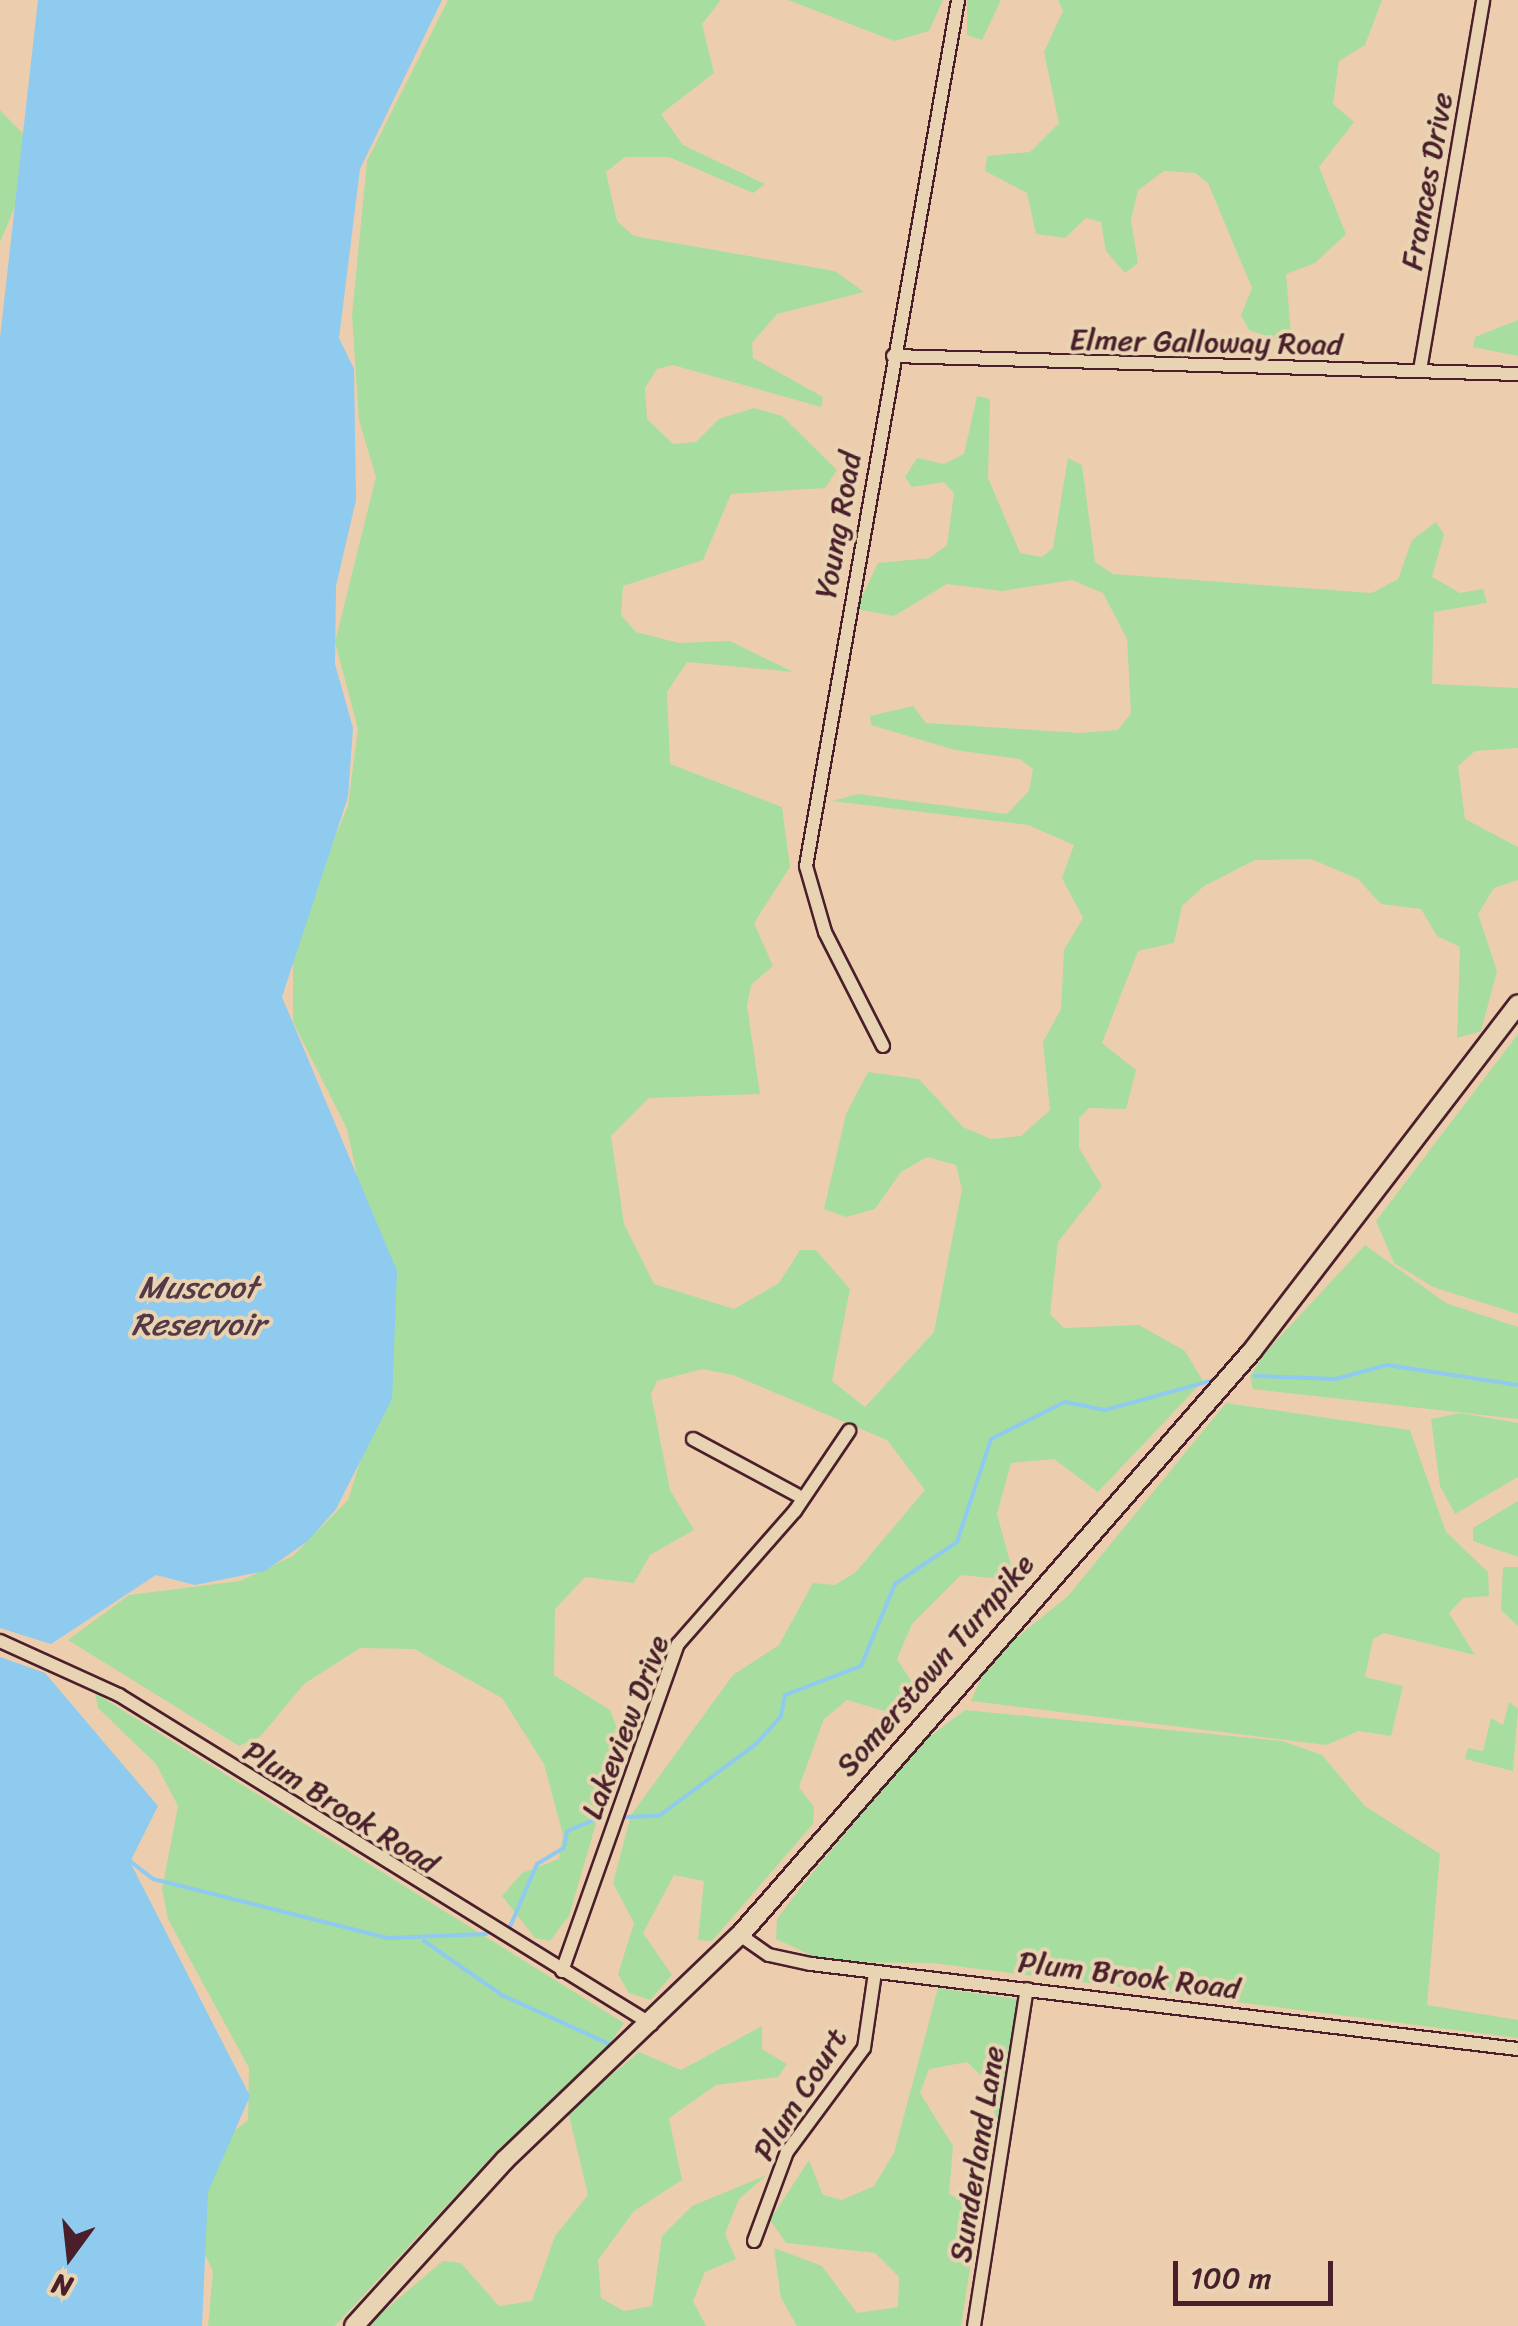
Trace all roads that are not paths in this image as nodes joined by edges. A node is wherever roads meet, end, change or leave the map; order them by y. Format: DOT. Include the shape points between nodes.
graph roads {
  1 [pos="958,0"];
  2 [pos="1483,0"];
  3 [pos="893,356"];
  4 [pos="1420,370"];
  5 [pos="1518,374"];
  6 [pos="1518,1004"];
  7 [pos="883,1046"];
  8 [pos="849,1431"];
  9 [pos="693,1439"];
  10 [pos="797,1494"];
  11 [pos="0,1641"];
  12 [pos="740,1935"];
  13 [pos="562,1971"];
  14 [pos="875,1973"];
  15 [pos="1027,1989"];
  16 [pos="652,2024"];
  17 [pos="1518,2050"];
  18 [pos="754,2241"];
  19 [pos="354,2326"];
  20 [pos="974,2326"];
  1 -- 3 [label="street, Young Road"];
  2 -- 4 [label="street, Frances Drive"];
  3 -- 4 [label="street, Elmer Galloway Road"];
  3 -- 7 [label="street, Young Road" via="806,866 825,932"];
  4 -- 5 [label="street, Elmer Galloway Road"];
  6 -- 12 [label="main road, Somerstown Turnpike" via="1252,1351"];
  8 -- 10 [label="street, Lakeview Drive"];
  9 -- 10 [label="street"];
  10 -- 13 [label="street, Lakeview Drive" via="794,1511 678,1644"];
  11 -- 13 [label="street, Plum Brook Road" via="119,1695"];
  12 -- 14 [label="street, Plum Brook Road" via="769,1955"];
  12 -- 16 [label="main road, Somerstown Turnpike"];
  13 -- 16 [label="street, Plum Brook Road"];
  14 -- 15 [label="street, Plum Brook Road"];
  14 -- 18 [label="street, Plum Court" via="864,2048 787,2152"];
  15 -- 17 [label="street, Plum Brook Road"];
  15 -- 20 [label="street, Sunderland Lane"];
  16 -- 19 [label="main road, Somerstown Turnpike" via="505,2160"];
}
